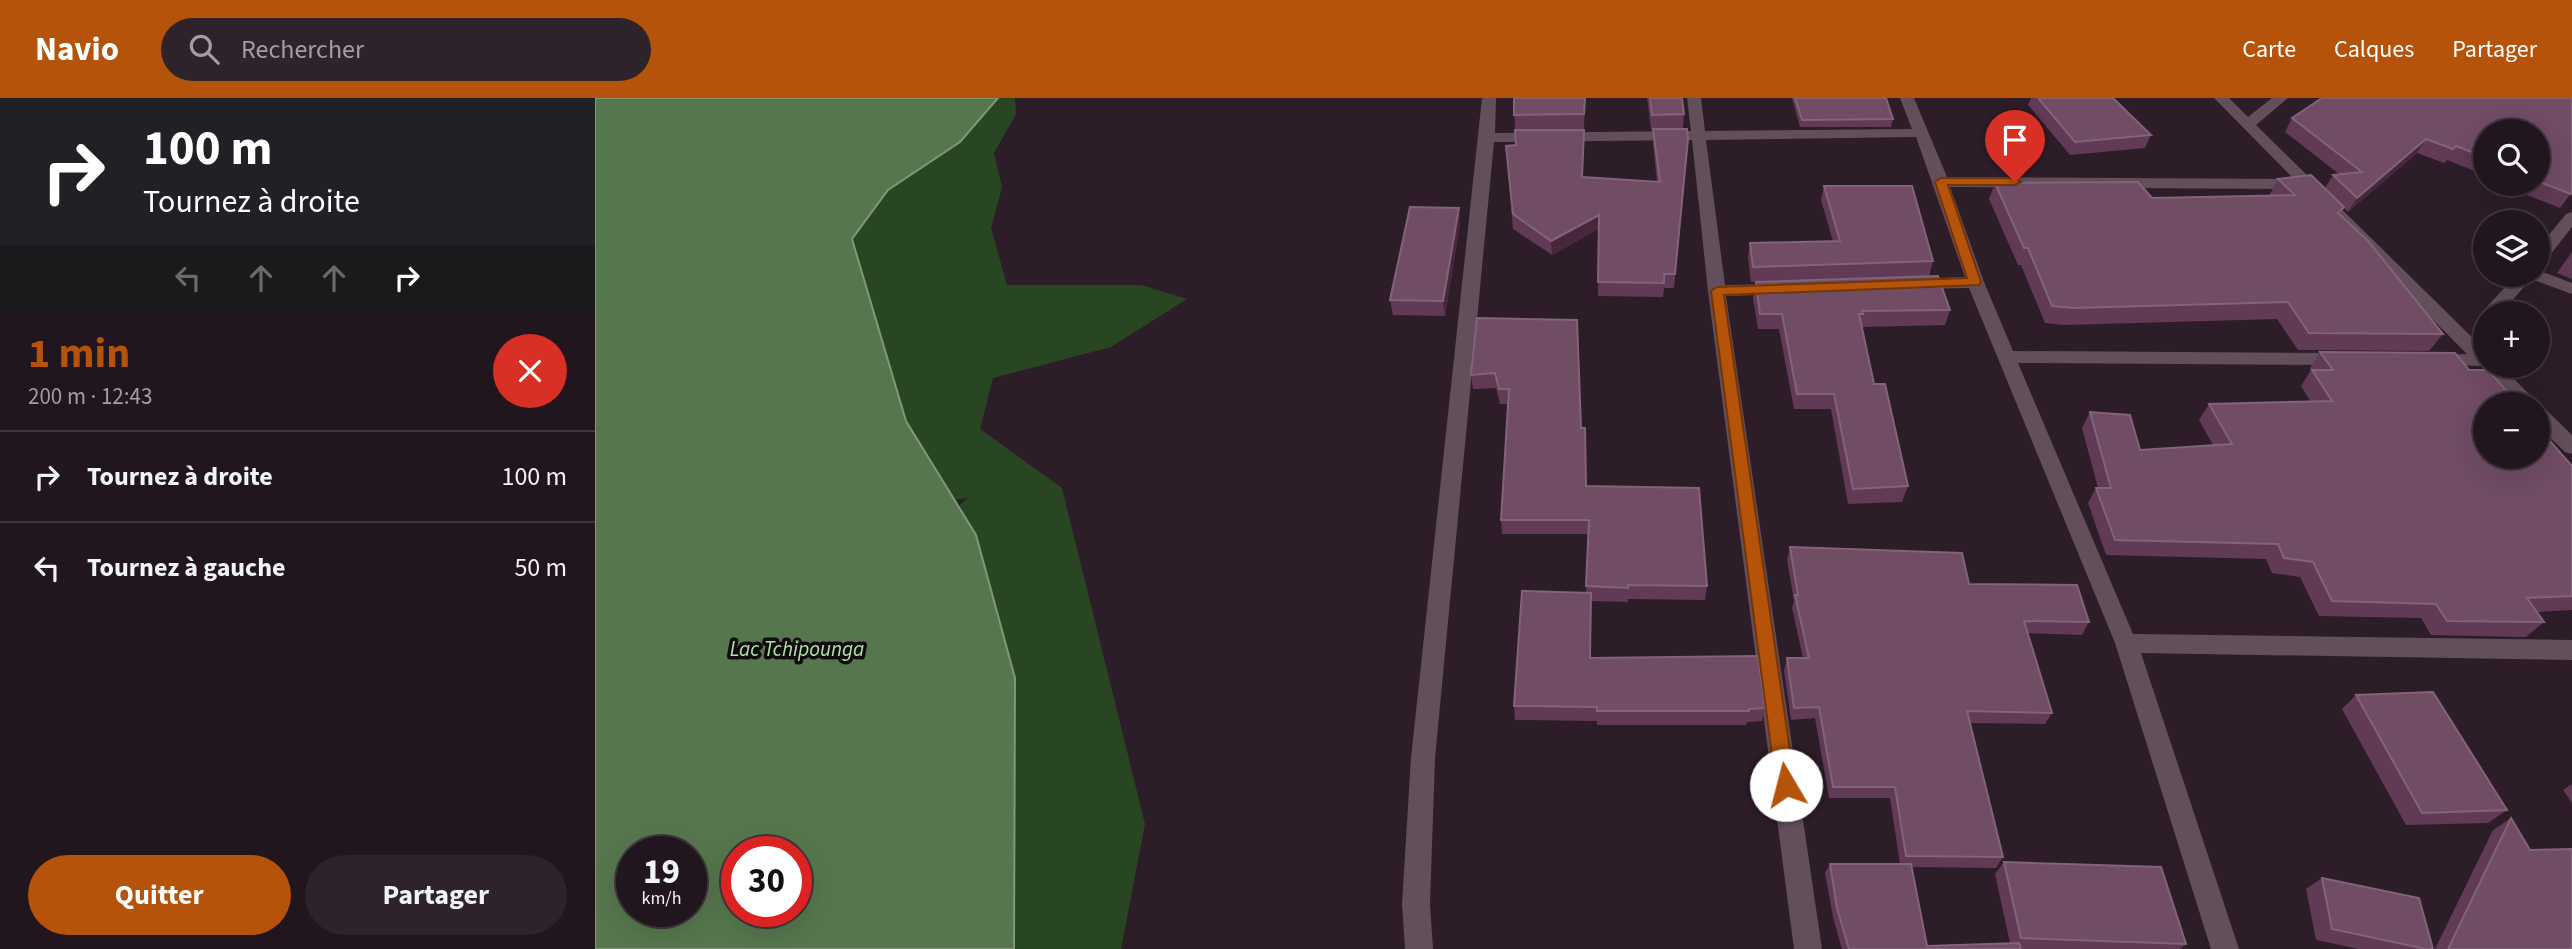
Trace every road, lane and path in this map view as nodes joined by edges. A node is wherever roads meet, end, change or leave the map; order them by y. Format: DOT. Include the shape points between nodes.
graph roads {
  1 [pos="1489,98"];
  2 [pos="1694,98"];
  3 [pos="1907,98"];
  4 [pos="2221,98"];
  5 [pos="2281,98"];
  6 [pos="2248,124"];
  7 [pos="1920,133"];
  8 [pos="1699,137"];
  9 [pos="1487,138"];
  10 [pos="1941,182"];
  11 [pos="2309,184"];
  12 [pos="2572,217"];
  13 [pos="2550,244"];
  14 [pos="2550,280"];
  15 [pos="1975,282"];
  16 [pos="1893,285"];
  17 [pos="2514,287"];
  18 [pos="1799,288"];
  19 [pos="2572,289"];
  20 [pos="1717,291"];
  21 [pos="2502,301"];
  22 [pos="2473,333"];
  23 [pos="2467,340"];
  24 [pos="2473,347"];
  25 [pos="2006,356"];
  26 [pos="2362,359"];
  27 [pos="2416,360"];
  28 [pos="2473,360"];
  29 [pos="2502,378"];
  30 [pos="2517,392"];
  31 [pos="2550,426"];
  32 [pos="2572,447"];
  33 [pos="2126,643"];
  34 [pos="2572,650"];
  35 [pos="1419,949"];
  36 [pos="1808,949"];
  37 [pos="2225,949"];
  1 -- 9 [label="street"];
  2 -- 8 [label="street"];
  3 -- 7 [label="street"];
  4 -- 6 [label="street"];
  5 -- 6 [label="street"];
  6 -- 11 [label="street"];
  7 -- 8 [label="street"];
  7 -- 10 [label="street"];
  8 -- 9 [label="street"];
  8 -- 20 [label="street"];
  9 -- 35 [label="street" via="1423,758 1416,904"];
  10 -- 11 [label="street"];
  10 -- 15 [label="street"];
  11 -- 23 [label="street"];
  12 -- 13 [label="street"];
  14 -- 19 [label="street"];
  15 -- 16 [label="street"];
  15 -- 25 [label="street"];
  17 -- 21 [label="street"];
  18 -- 20 [label="street"];
  20 -- 36 [label="street"];
  22 -- 23 [label="street"];
  23 -- 24 [label="street"];
  25 -- 26 [label="street"];
  25 -- 33 [label="street"];
  27 -- 28 [label="street"];
  29 -- 30 [label="street"];
  31 -- 32 [label="street"];
  33 -- 34 [label="street"];
  33 -- 37 [label="street"];
}
